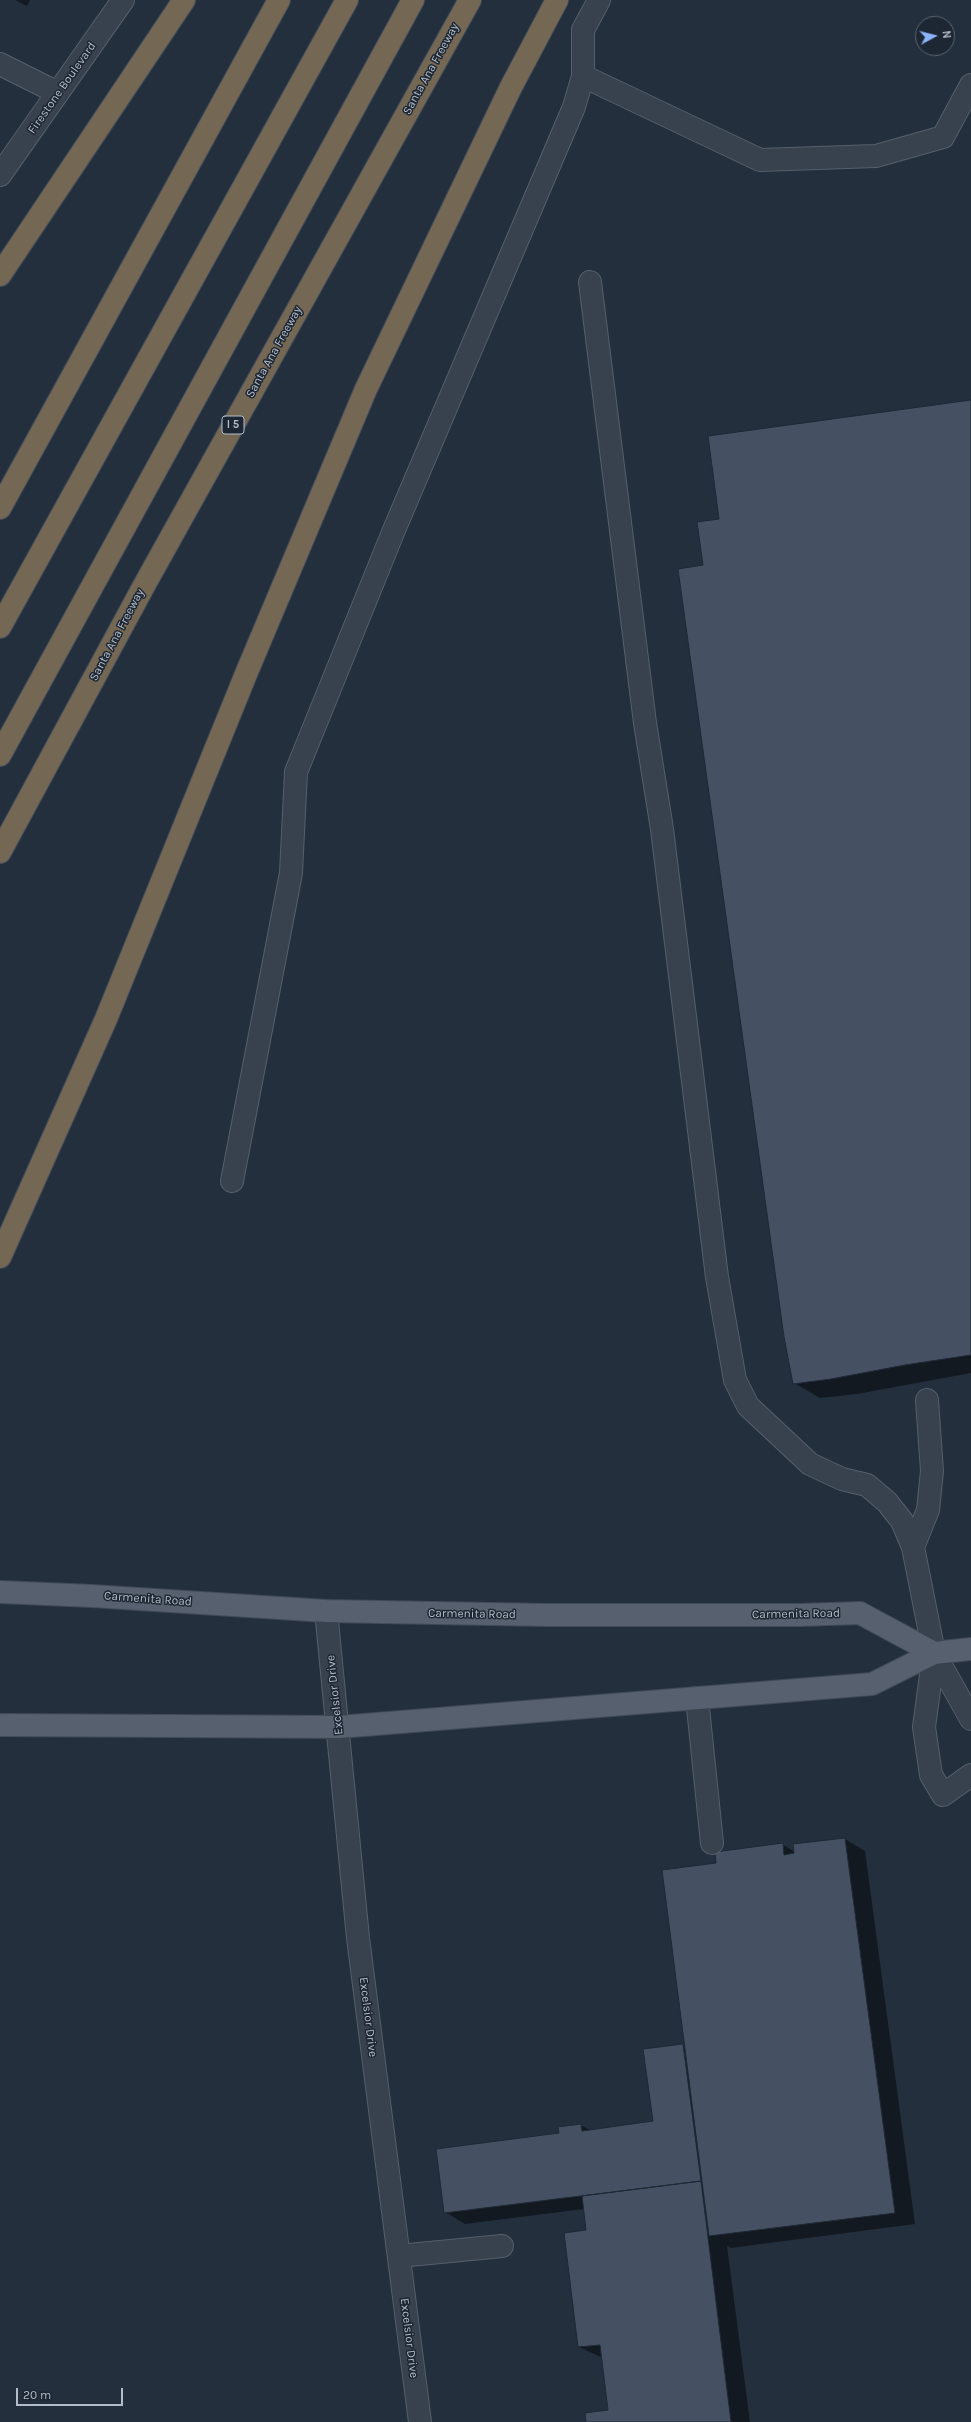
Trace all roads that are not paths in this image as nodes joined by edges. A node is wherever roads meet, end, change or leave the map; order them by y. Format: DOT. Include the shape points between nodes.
graph roads {
  1 [pos="123,0"];
  2 [pos="184,0"];
  3 [pos="279,0"];
  4 [pos="347,0"];
  5 [pos="413,0"];
  6 [pos="470,0"];
  7 [pos="557,0"];
  8 [pos="599,0"];
  9 [pos="0,64"];
  10 [pos="583,76"];
  11 [pos="971,85"];
  12 [pos="58,93"];
  13 [pos="0,175"];
  14 [pos="0,275"];
  15 [pos="590,282"];
  16 [pos="0,508"];
  17 [pos="0,627"];
  18 [pos="0,755"];
  19 [pos="0,852"];
  20 [pos="232,1181"];
  21 [pos="0,1257"];
  22 [pos="927,1400"];
  23 [pos="913,1547"];
  24 [pos="0,1592"];
  25 [pos="326,1611"];
  26 [pos="971,1649"];
  27 [pos="934,1653"];
  28 [pos="697,1698"];
  29 [pos="971,1719"];
  30 [pos="0,1725"];
  31 [pos="339,1727"];
  32 [pos="971,1775"];
  33 [pos="712,1843"];
  34 [pos="502,2246"];
  35 [pos="399,2256"];
  36 [pos="420,2422"];
  1 -- 12 [label="street, Firestone Boulevard"];
  2 -- 14 [label="highway"];
  3 -- 16 [label="highway"];
  4 -- 17 [label="highway"];
  5 -- 18 [label="highway"];
  6 -- 19 [label="highway, Santa Ana Freeway / I 5" via="146,582"];
  7 -- 21 [label="highway" via="511,87 366,389 249,667 106,1019"];
  8 -- 10 [label="street" via="583,30"];
  9 -- 12 [label="street"];
  10 -- 11 [label="street" via="760,160 876,156 943,137"];
  10 -- 20 [label="street" via="574,107 397,523 296,772 291,873"];
  12 -- 13 [label="street, Firestone Boulevard"];
  15 -- 23 [label="street" via="644,715 662,829 717,1277 735,1380 748,1406 810,1464 842,1479 867,1485 887,1502 902,1521"];
  22 -- 23 [label="street" via="932,1471 928,1510"];
  23 -- 27 [label="street"];
  24 -- 25 [label="main road, Carmenita Road"];
  25 -- 27 [label="main road, Carmenita Road" via="546,1615 860,1613"];
  25 -- 31 [label="street, Excelsior Drive"];
  26 -- 27 [label="main road"];
  27 -- 28 [label="main road" via="872,1684"];
  27 -- 29 [label="street"];
  27 -- 32 [label="street" via="924,1727 931,1776 943,1795"];
  28 -- 31 [label="main road"];
  28 -- 33 [label="street"];
  30 -- 31 [label="main road"];
  31 -- 35 [label="street, Excelsior Drive" via="358,1938"];
  34 -- 35 [label="street"];
  35 -- 36 [label="street, Excelsior Drive"];
}
